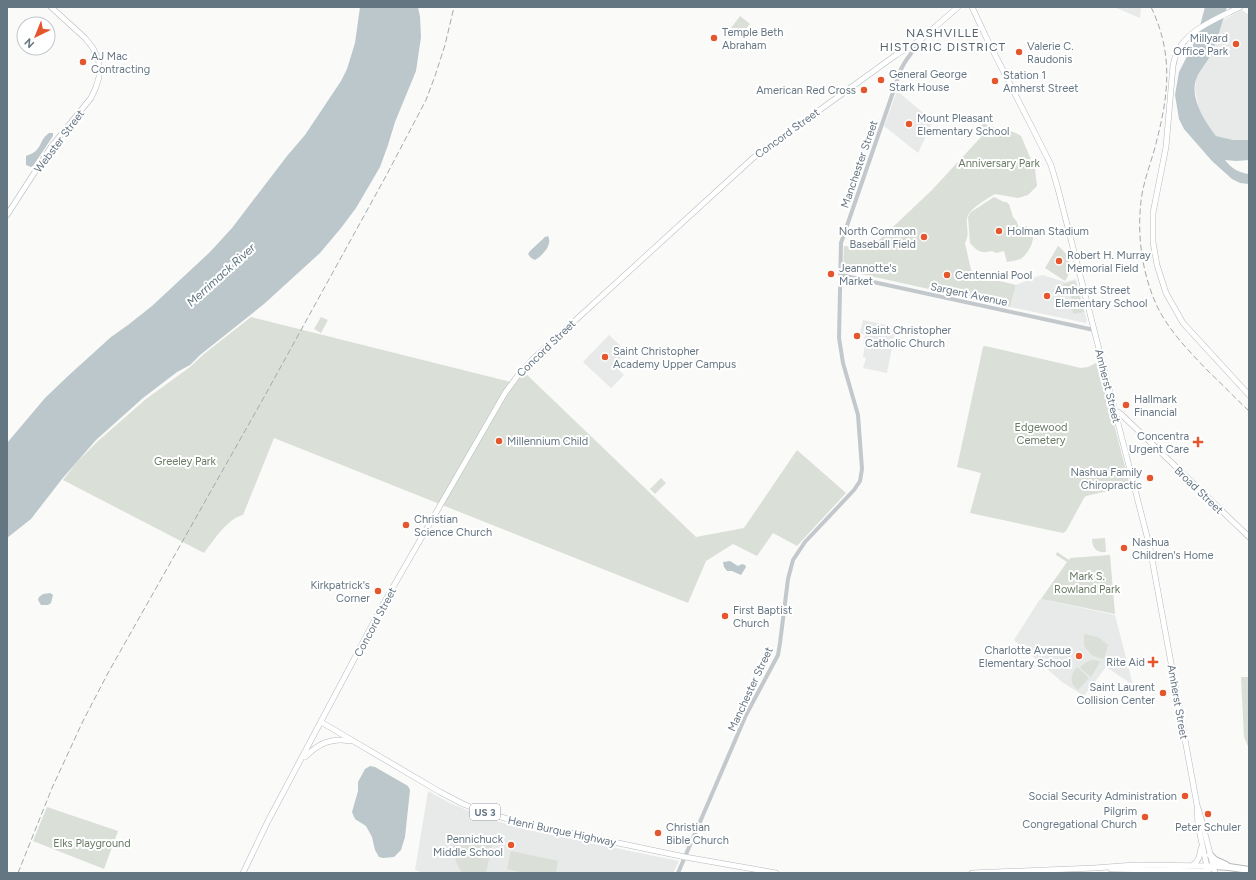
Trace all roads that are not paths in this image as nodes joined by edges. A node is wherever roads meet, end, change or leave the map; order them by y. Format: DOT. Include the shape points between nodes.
graph roads {
  1 [pos="51,7"];
  2 [pos="958,7"];
  3 [pos="972,7"];
  4 [pos="1240,7"];
  5 [pos="919,41"];
  6 [pos="7,215"];
  7 [pos="841,275"];
  8 [pos="1094,330"];
  9 [pos="1249,395"];
  10 [pos="1115,412"];
  11 [pos="1249,537"];
  12 [pos="321,722"];
  13 [pos="354,742"];
  14 [pos="301,760"];
  15 [pos="1197,805"];
  16 [pos="1200,835"];
  17 [pos="1210,855"];
  18 [pos="685,858"];
  19 [pos="1192,865"];
  20 [pos="1229,867"];
  21 [pos="1094,868"];
  22 [pos="1209,869"];
  23 [pos="1249,870"];
  24 [pos="243,873"];
  25 [pos="678,873"];
  26 [pos="776,873"];
  27 [pos="972,873"];
  28 [pos="1215,873"];
  1 -- 6 [label="main road, Webster Street" via="95,50 99,62 99,77 91,98 51,147"];
  2 -- 5 [label="main road, Concord Street"];
  3 -- 8 [label="main road, Amherst Street" via="1051,166"];
  4 -- 9 [label="main road" via="1198,28 1181,45 1175,57 1165,150 1155,197 1153,246 1159,276 1185,326"];
  5 -- 7 [label="street, Manchester Street" via="900,72 843,237"];
  5 -- 12 [label="main road, Concord Street" via="894,56 753,158 518,374 389,595"];
  7 -- 8 [label="street, Sargent Avenue"];
  7 -- 18 [label="street, Manchester Street" via="839,338 844,368 858,415 861,476 854,490 805,542 793,560 778,655 746,715"];
  8 -- 10 [label="main road, Amherst Street"];
  10 -- 11 [label="main road, Broad Street" via="1122,415"];
  10 -- 15 [label="main road, Amherst Street" via="1150,548"];
  12 -- 13 [label="main road, Henri Burque Highway / US 3"];
  12 -- 14 [label="main road, Concord Street"];
  13 -- 14 [label="main road" via="328,741 317,746"];
  13 -- 18 [label="main road, Henri Burque Highway / US 3" via="440,792 487,813"];
  14 -- 24 [label="main road, Concord Street"];
  15 -- 16 [label="main road, Amherst Street"];
  15 -- 17 [label="main road, Amherst Street"];
  16 -- 19 [label="main road" via="1200,856"];
  16 -- 22 [label="main road, Amherst Street"];
  17 -- 20 [label="highway"];
  17 -- 22 [label="main road, Amherst Street"];
  18 -- 25 [label="street, Manchester Street"];
  18 -- 26 [label="main road, Henri Burque Highway / US 3"];
  19 -- 21 [label="main road"];
  19 -- 22 [label="main road"];
  20 -- 22 [label="highway"];
  20 -- 23 [label="highway"];
  21 -- 22 [label="main road" via="1200,871"];
  21 -- 27 [label="main road"];
  22 -- 28 [label="main road, Amherst Street"];
}
